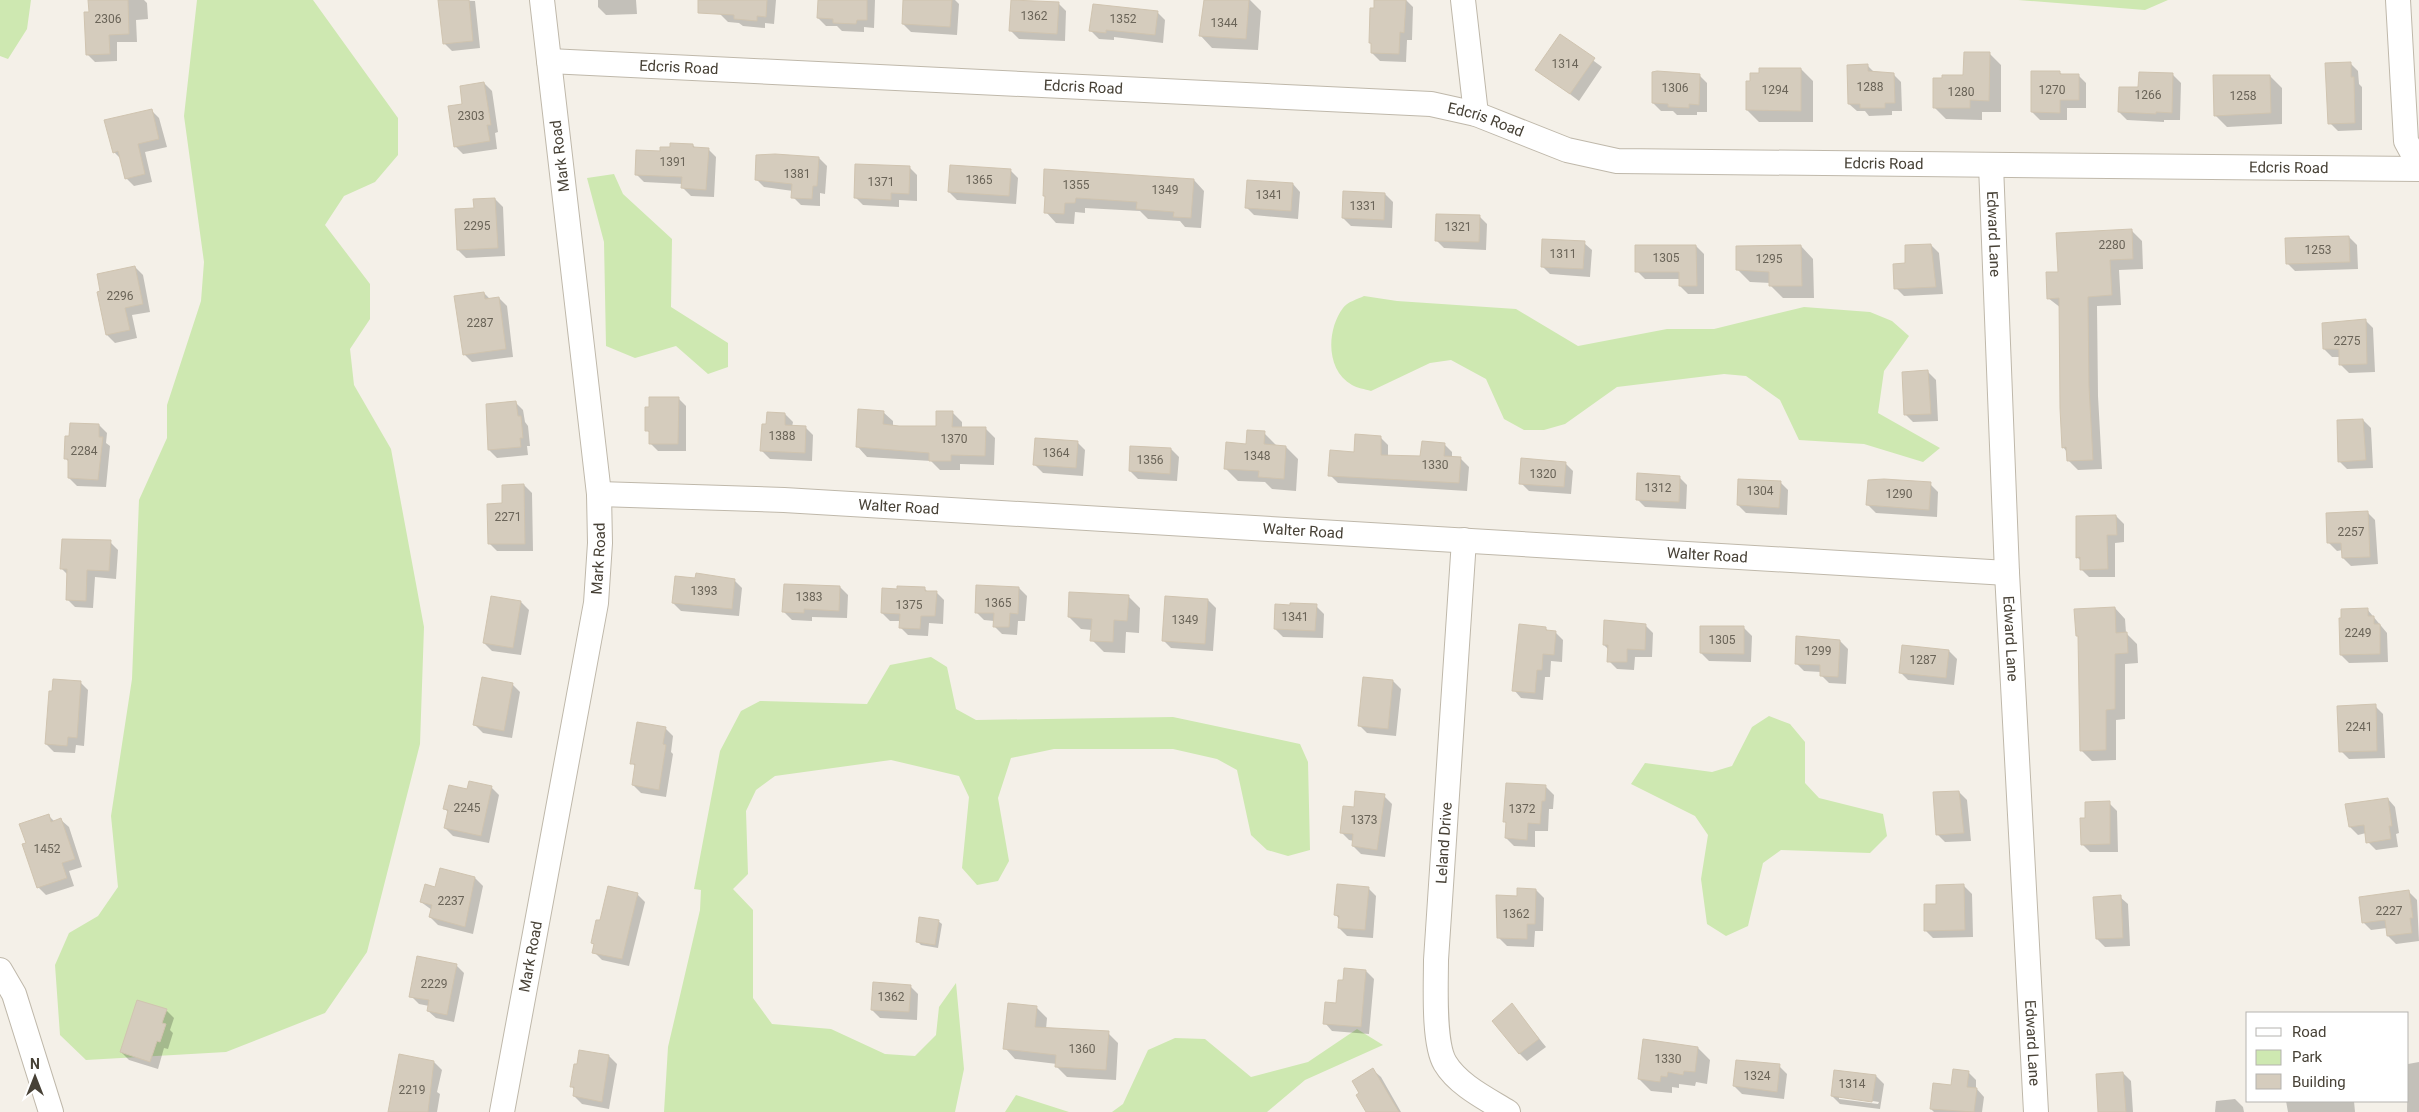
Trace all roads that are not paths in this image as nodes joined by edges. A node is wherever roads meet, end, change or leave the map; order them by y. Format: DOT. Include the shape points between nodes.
graph roads {
  1 [pos="542,0"];
  2 [pos="1463,0"];
  3 [pos="2398,0"];
  4 [pos="549,61"];
  5 [pos="1476,114"];
  6 [pos="1991,164"];
  7 [pos="2419,167"];
  8 [pos="599,494"];
  9 [pos="1464,540"];
  10 [pos="2007,573"];
  11 [pos="0,970"];
  12 [pos="51,1112"];
  13 [pos="502,1112"];
  14 [pos="1508,1112"];
  15 [pos="2036,1112"];
  1 -- 4 [label="street, Mark Road"];
  2 -- 5 [label="street"];
  3 -- 7 [label="street" via="2406,140"];
  4 -- 5 [label="street, Edcris Road" via="1431,104"];
  4 -- 8 [label="street, Mark Road"];
  5 -- 6 [label="street, Edcris Road" via="1567,150 1616,161"];
  6 -- 7 [label="street, Edcris Road"];
  6 -- 10 [label="street, Edward Lane"];
  8 -- 9 [label="street, Walter Road" via="794,500"];
  8 -- 13 [label="street, Mark Road" via="596,603"];
  9 -- 10 [label="street, Walter Road"];
  9 -- 14 [label="street, Leland Drive" via="1436,960 1436,1024 1444,1062 1470,1090"];
  10 -- 15 [label="street, Edward Lane"];
  11 -- 12 [label="street" via="14,994"];
}
